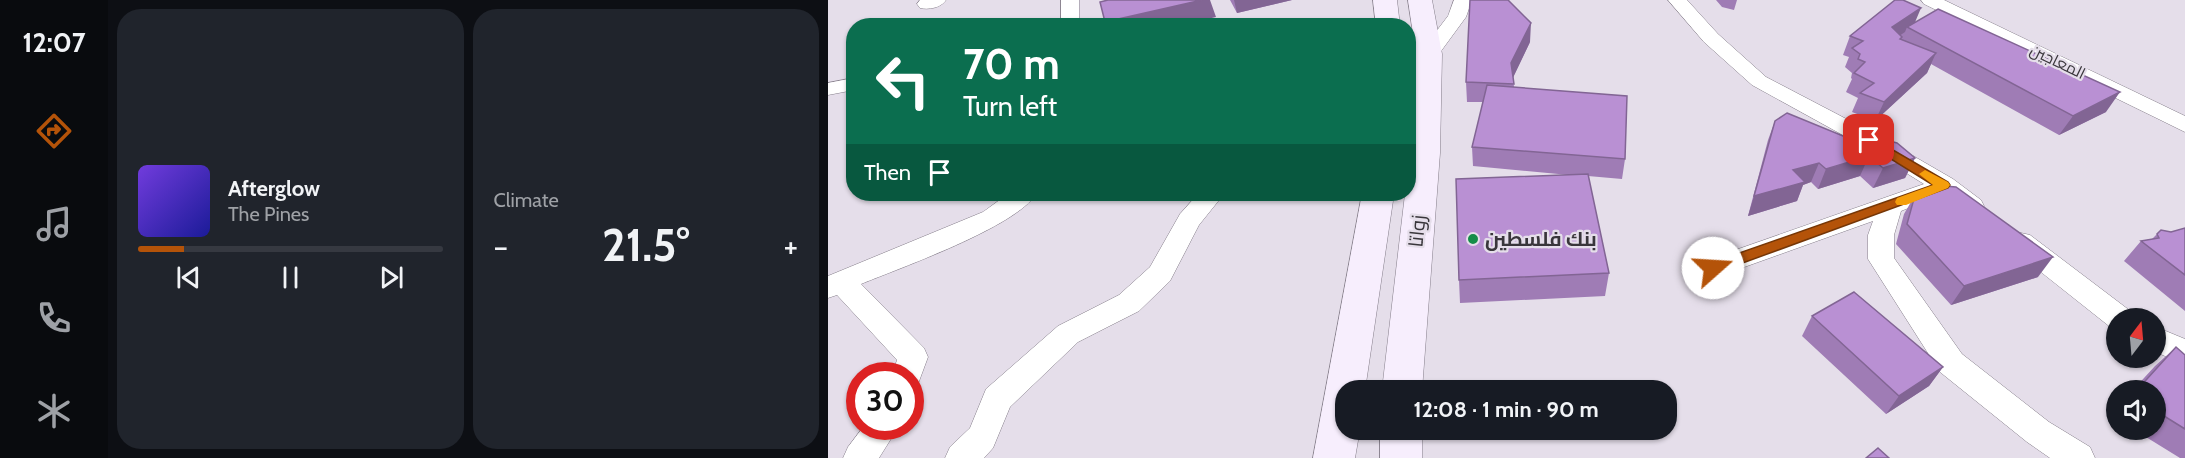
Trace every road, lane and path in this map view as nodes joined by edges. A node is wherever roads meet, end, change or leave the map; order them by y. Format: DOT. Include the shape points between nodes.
graph roads {
  1 [pos="1070,0"];
  2 [pos="1385,0"];
  3 [pos="1420,0"];
  4 [pos="1463,0"];
  5 [pos="1677,0"];
  6 [pos="1930,0"];
  7 [pos="1070,18"];
  8 [pos="1387,18"];
  9 [pos="1429,54"];
  10 [pos="846,86"];
  11 [pos="828,89"];
  12 [pos="2185,125"];
  13 [pos="1944,185"];
  14 [pos="1015,201"];
  15 [pos="1206,201"];
  16 [pos="1377,201"];
  17 [pos="1890,206"];
  18 [pos="1713,268"];
  19 [pos="835,284"];
  20 [pos="2106,308"];
  21 [pos="2166,344"];
  22 [pos="2185,353"];
  23 [pos="911,362"];
  24 [pos="1403,380"];
  25 [pos="873,440"];
  26 [pos="1401,440"];
  27 [pos="860,458"];
  28 [pos="962,458"];
  29 [pos="1334,458"];
  30 [pos="1401,458"];
  31 [pos="2078,458"];
  1 -- 7 [label="street"];
  2 -- 8 [label="main road"];
  3 -- 9 [label="main road, زواتا"];
  4 -- 9 [label="street" via="1456,17"];
  5 -- 13 [label="street" via="1711,38 1759,81"];
  6 -- 12 [label="street, المعاجين"];
  9 -- 24 [label="main road, زواتا" via="1425,153"];
  10 -- 11 [label="street"];
  13 -- 17 [label="street"];
  13 -- 20 [label="street"];
  14 -- 19 [label="street" via="992,218"];
  15 -- 28 [label="street" via="1189,220 1160,274 1129,303 1068,334 997,399 982,438"];
  16 -- 29 [label="main road"];
  17 -- 18 [label="street"];
  17 -- 31 [label="street" via="1881,235 1881,259 1951,363 2038,432"];
  19 -- 23 [label="street" via="913,357"];
  21 -- 22 [label="street"];
  25 -- 27 [label="street"];
  26 -- 30 [label="main road"];
}
